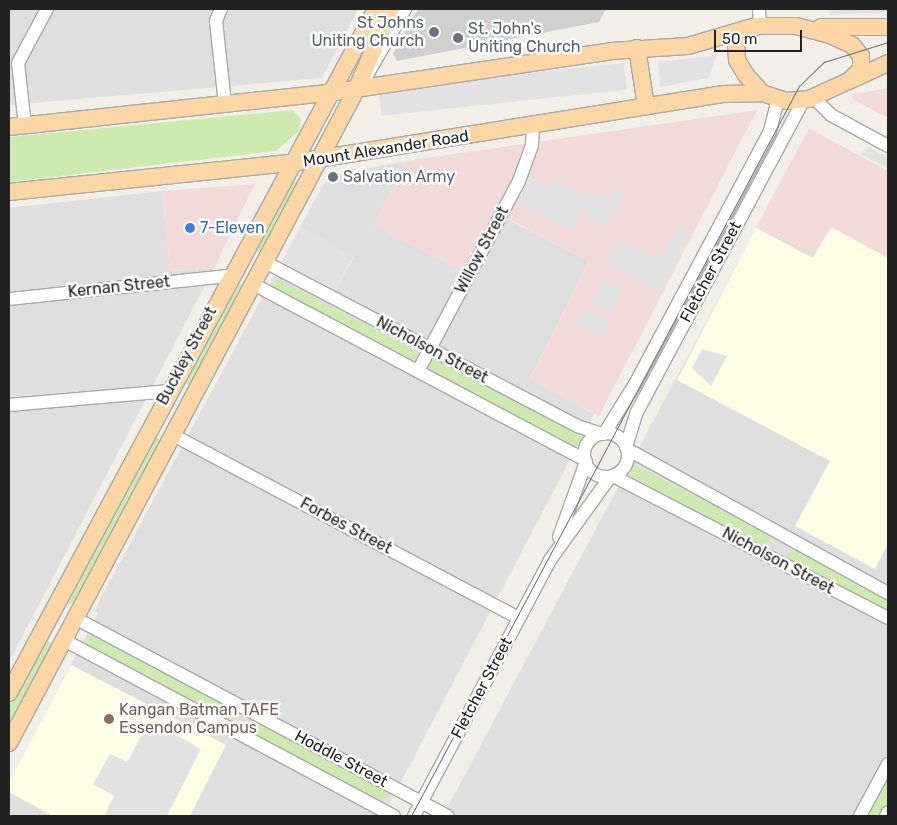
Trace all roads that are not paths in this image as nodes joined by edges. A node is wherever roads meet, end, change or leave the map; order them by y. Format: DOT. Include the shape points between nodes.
graph roads {
  1 [pos="47,9"];
  2 [pos="221,9"];
  3 [pos="391,9"];
  4 [pos="405,9"];
  5 [pos="759,9"];
  6 [pos="373,13"];
  7 [pos="758,26"];
  8 [pos="796,26"];
  9 [pos="888,27"];
  10 [pos="637,48"];
  11 [pos="888,63"];
  12 [pos="851,79"];
  13 [pos="356,90"];
  14 [pos="328,93"];
  15 [pos="762,93"];
  16 [pos="778,99"];
  17 [pos="808,99"];
  18 [pos="225,104"];
  19 [pos="646,106"];
  20 [pos="533,125"];
  21 [pos="17,126"];
  22 [pos="888,146"];
  23 [pos="320,159"];
  24 [pos="292,163"];
  25 [pos="9,192"];
  26 [pos="245,251"];
  27 [pos="265,262"];
  28 [pos="229,276"];
  29 [pos="253,284"];
  30 [pos="9,299"];
  31 [pos="429,349"];
  32 [pos="418,371"];
  33 [pos="169,391"];
  34 [pos="190,402"];
  35 [pos="9,405"];
  36 [pos="151,423"];
  37 [pos="602,434"];
  38 [pos="173,435"];
  39 [pos="627,448"];
  40 [pos="585,461"];
  41 [pos="612,476"];
  42 [pos="550,560"];
  43 [pos="888,593"];
  44 [pos="53,609"];
  45 [pos="75,618"];
  46 [pos="520,618"];
  47 [pos="888,618"];
  48 [pos="64,640"];
  49 [pos="9,693"];
  50 [pos="9,743"];
  51 [pos="888,764"];
  52 [pos="422,802"];
  53 [pos="888,812"];
  54 [pos="394,816"];
  55 [pos="414,816"];
  56 [pos="448,816"];
  57 [pos="860,816"];
  58 [pos="886,816"];
  1 -- 21 [label="street" via="18,63"];
  2 -- 18 [label="street" via="216,21"];
  3 -- 13 [label="main road, Buckley Street"];
  4 -- 13 [label="street, Buckley Street" via="374,69"];
  5 -- 7 [label="street"];
  6 -- 14 [label="main road, Buckley Street"];
  7 -- 8 [label="main road"];
  7 -- 10 [label="main road" via="688,46"];
  7 -- 15 [label="main road" via="738,37 735,54 740,68"];
  8 -- 9 [label="main road"];
  8 -- 12 [label="main road" via="854,47 862,63"];
  10 -- 13 [label="main road"];
  10 -- 19 [label="main road"];
  11 -- 12 [label="main road"];
  12 -- 17 [label="main road"];
  13 -- 14 [label="main road"];
  13 -- 23 [label="main road, Buckley Street"];
  14 -- 18 [label="main road"];
  14 -- 24 [label="main road, Buckley Street"];
  15 -- 16 [label="main road"];
  15 -- 19 [label="main road, Mount Alexander Road" via="730,93"];
  16 -- 17 [label="main road"];
  16 -- 37 [label="street, Fletcher Street" via="761,148 635,384"];
  17 -- 22 [label="street"];
  17 -- 39 [label="street, Fletcher Street" via="637,412"];
  18 -- 21 [label="main road"];
  19 -- 20 [label="main road, Mount Alexander Road"];
  20 -- 23 [label="main road, Mount Alexander Road"];
  20 -- 31 [label="street, Willow Street" via="532,145 519,181"];
  23 -- 24 [label="main road, Mount Alexander Road"];
  23 -- 27 [label="main road, Buckley Street"];
  24 -- 25 [label="main road, Mount Alexander Road"];
  24 -- 26 [label="main road, Buckley Street"];
  26 -- 27 [label="main road"];
  26 -- 28 [label="main road, Buckley Street"];
  27 -- 29 [label="main road, Buckley Street"];
  27 -- 31 [label="street, Nicholson Street"];
  28 -- 29 [label="main road"];
  28 -- 30 [label="street, Kernan Street"];
  28 -- 33 [label="main road, Buckley Street"];
  29 -- 32 [label="street, Nicholson Street"];
  29 -- 34 [label="main road, Buckley Street"];
  31 -- 32 [label="street, Willow Street"];
  31 -- 37 [label="street, Nicholson Street" via="580,427"];
  32 -- 40 [label="street, Nicholson Street"];
  33 -- 34 [label="main road"];
  33 -- 35 [label="street"];
  33 -- 36 [label="main road, Buckley Street"];
  34 -- 38 [label="main road, Buckley Street"];
  36 -- 38 [label="main road"];
  36 -- 44 [label="main road, Buckley Street"];
  37 -- 39 [label="street" via="618,436"];
  37 -- 40 [label="street" via="588,444"];
  38 -- 45 [label="main road, Buckley Street"];
  38 -- 46 [label="street, Forbes Street"];
  39 -- 41 [label="street" via="626,465"];
  39 -- 43 [label="street, Nicholson Street"];
  40 -- 41 [label="street" via="596,474"];
  40 -- 42 [label="street, Fletcher Street"];
  41 -- 42 [label="street, Fletcher Street"];
  41 -- 47 [label="street, Nicholson Street"];
  42 -- 46 [label="street, Fletcher Street"];
  44 -- 45 [label="main road"];
  44 -- 48 [label="main road"];
  44 -- 49 [label="main road, Buckley Street"];
  45 -- 48 [label="main road, Buckley Street"];
  45 -- 52 [label="street, Hoddle Street"];
  46 -- 52 [label="street, Fletcher Street"];
  48 -- 50 [label="main road, Buckley Street"];
  48 -- 54 [label="street, Hoddle Street"];
  51 -- 57 [label="street"];
  52 -- 55 [label="street, Fletcher Street"];
  52 -- 56 [label="street, Hoddle Street"];
  53 -- 58 [label="street"];
}
